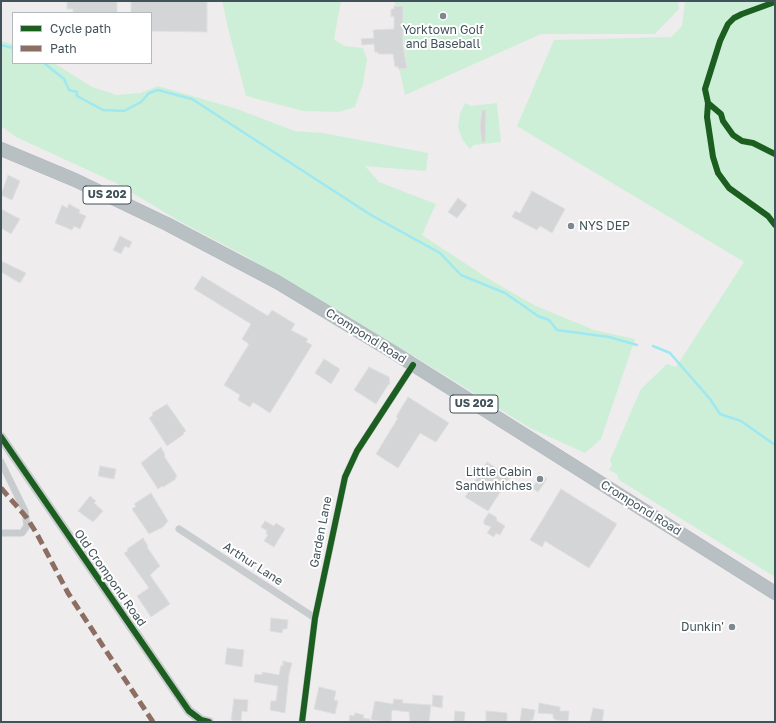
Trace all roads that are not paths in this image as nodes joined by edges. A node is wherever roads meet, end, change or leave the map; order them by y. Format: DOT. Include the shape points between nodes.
graph roads {
  1 [pos="1,149"];
  2 [pos="413,365"];
  3 [pos="1,437"];
  4 [pos="1,462"];
  5 [pos="179,529"];
  6 [pos="1,533"];
  7 [pos="775,593"];
  8 [pos="315,618"];
  9 [pos="209,722"];
  10 [pos="302,722"];
  1 -- 2 [label="highway, Crompond Road / US 202" via="75,180 212,247 300,295"];
  2 -- 7 [label="highway, Crompond Road / US 202"];
  2 -- 8 [label="street, Garden Lane" via="357,451 345,477"];
  3 -- 9 [label="street, Old Crompond Road" via="189,711 201,720"];
  4 -- 6 [label="street" via="25,511 27,526 22,533"];
  5 -- 8 [label="street, Arthur Lane"];
  8 -- 10 [label="street, Garden Lane"];
}
